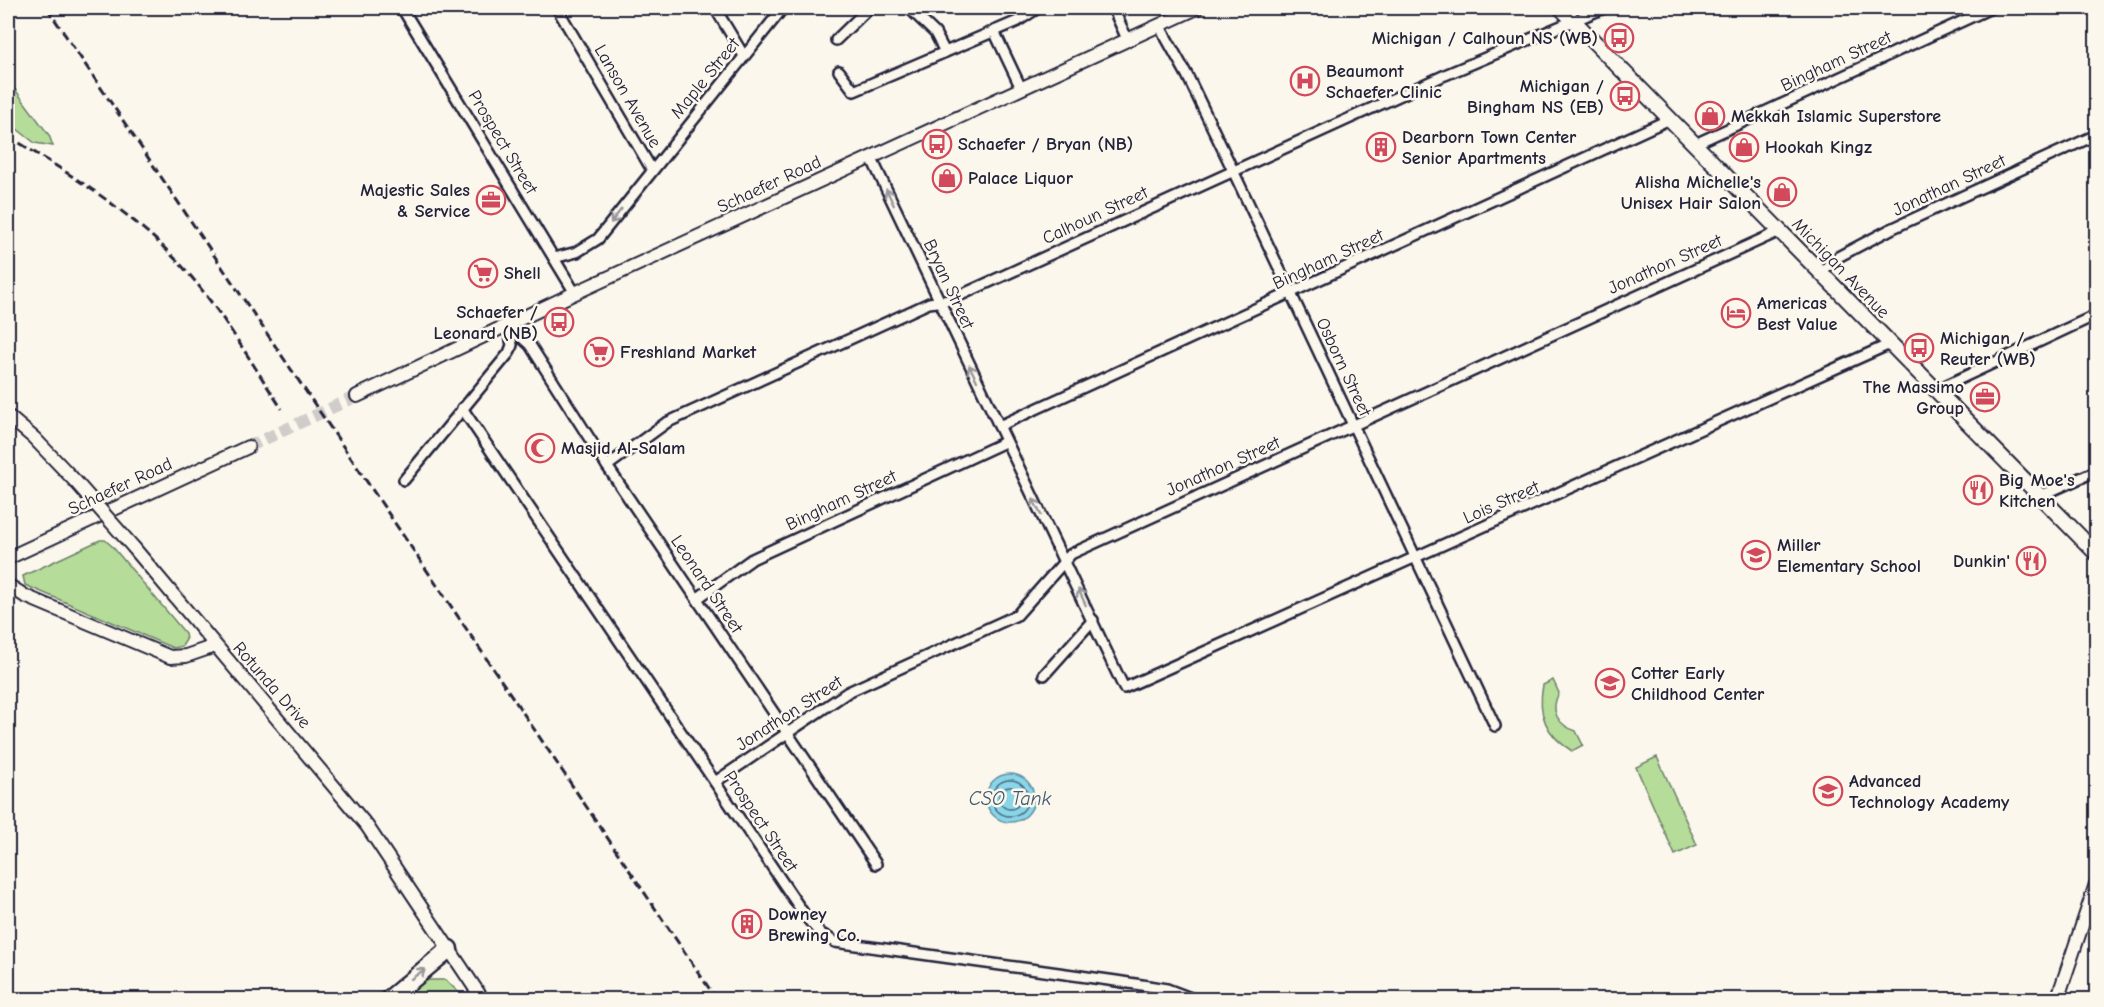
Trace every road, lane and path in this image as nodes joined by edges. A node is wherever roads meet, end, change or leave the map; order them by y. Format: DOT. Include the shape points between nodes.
graph roads {
  1 [pos="402,8"];
  2 [pos="557,8"];
  3 [pos="715,8"];
  4 [pos="783,8"];
  5 [pos="869,8"];
  6 [pos="909,8"];
  7 [pos="1038,8"];
  8 [pos="1113,8"];
  9 [pos="1197,8"];
  10 [pos="1561,8"];
  11 [pos="1604,8"];
  12 [pos="1991,8"];
  13 [pos="1573,20"];
  14 [pos="1158,25"];
  15 [pos="994,31"];
  16 [pos="1127,39"];
  17 [pos="836,40"];
  18 [pos="945,52"];
  19 [pos="744,56"];
  20 [pos="839,71"];
  21 [pos="1021,88"];
  22 [pos="1670,119"];
  23 [pos="2097,135"];
  24 [pos="1695,144"];
  25 [pos="871,156"];
  26 [pos="652,170"];
  27 [pos="1233,170"];
  28 [pos="1780,231"];
  29 [pos="554,258"];
  30 [pos="1820,273"];
  31 [pos="575,293"];
  32 [pos="1291,294"];
  33 [pos="939,301"];
  34 [pos="2097,315"];
  35 [pos="508,325"];
  36 [pos="1890,344"];
  37 [pos="1936,390"];
  38 [pos="357,396"];
  39 [pos="462,408"];
  40 [pos="8,416"];
  41 [pos="999,426"];
  42 [pos="1354,426"];
  43 [pos="1005,442"];
  44 [pos="248,447"];
  45 [pos="607,466"];
  46 [pos="2097,471"];
  47 [pos="404,480"];
  48 [pos="2040,496"];
  49 [pos="2097,553"];
  50 [pos="8,558"];
  51 [pos="1416,558"];
  52 [pos="1064,559"];
  53 [pos="8,585"];
  54 [pos="698,598"];
  55 [pos="1093,620"];
  56 [pos="215,646"];
  57 [pos="1044,675"];
  58 [pos="1495,726"];
  59 [pos="787,732"];
  60 [pos="715,782"];
  61 [pos="876,864"];
  62 [pos="2097,884"];
  63 [pos="449,949"];
  64 [pos="388,999"];
  65 [pos="483,999"];
  66 [pos="1196,999"];
  67 [pos="2057,999"];
  1 -- 29 [label="street, Prospect Street"];
  2 -- 26 [label="street, Lanson Avenue"];
  3 -- 19 [label="street"];
  4 -- 19 [label="street, Maple Street"];
  5 -- 17 [label="street"];
  6 -- 18 [label="street" via="935,33"];
  7 -- 15 [label="street"];
  8 -- 16 [label="street"];
  9 -- 14 [label="main road, Schaefer Road"];
  10 -- 13 [label="main road, Michigan Avenue"];
  11 -- 13 [label="street, Calhoun Street"];
  12 -- 24 [label="street, Bingham Street"];
  13 -- 22 [label="main road, Michigan Avenue"];
  13 -- 27 [label="street, Calhoun Street"];
  14 -- 16 [label="main road, Schaefer Road"];
  14 -- 27 [label="street, Osborn Street"];
  15 -- 18 [label="street"];
  15 -- 21 [label="street"];
  16 -- 21 [label="main road, Schaefer Road"];
  18 -- 20 [label="street" via="854,92"];
  19 -- 26 [label="street, Maple Street"];
  21 -- 25 [label="main road, Schaefer Road"];
  22 -- 24 [label="main road, Michigan Avenue"];
  22 -- 32 [label="street, Bingham Street"];
  23 -- 30 [label="street, Jonathan Street" via="1892,229 1838,257"];
  24 -- 28 [label="main road, Michigan Avenue"];
  25 -- 31 [label="main road, Schaefer Road"];
  33 -- 25 [label="street, Bryan Street, one-way"];
  26 -- 29 [label="street, Maple Street, one-way" via="598,240 577,252"];
  27 -- 32 [label="street, Osborn Street"];
  27 -- 33 [label="street, Calhoun Street" via="951,300"];
  28 -- 30 [label="main road, Michigan Avenue"];
  28 -- 42 [label="street, Jonathon Street"];
  29 -- 31 [label="street, Prospect Street"];
  30 -- 36 [label="main road, Michigan Avenue"];
  31 -- 35 [label="main road, Schaefer Road"];
  32 -- 41 [label="street, Bingham Street"];
  32 -- 42 [label="street, Osborn Street"];
  41 -- 33 [label="street, Bryan Street, one-way"];
  33 -- 45 [label="street, Calhoun Street" via="666,423"];
  34 -- 37 [label="street"];
  35 -- 38 [label="main road, Schaefer Road"];
  35 -- 39 [label="street" via="512,345 509,353"];
  35 -- 45 [label="street, Leonard Street" via="530,345"];
  36 -- 37 [label="main road, Michigan Avenue"];
  36 -- 51 [label="street, Lois Street"];
  37 -- 48 [label="main road, Michigan Avenue"];
  39 -- 47 [label="street"];
  39 -- 60 [label="street, Prospect Street"];
  40 -- 56 [label="main road, Rotunda Drive, bridge" via="76,482"];
  41 -- 43 [label="street, Bryan Street"];
  42 -- 51 [label="street, Osborn Street"];
  42 -- 52 [label="street, Jonathon Street" via="1087,545"];
  52 -- 43 [label="street, one-way"];
  43 -- 54 [label="street, Bingham Street" via="753,559"];
  44 -- 50 [label="main road, Schaefer Road"];
  45 -- 54 [label="street, Leonard Street"];
  46 -- 48 [label="street"];
  48 -- 49 [label="main road, Michigan Avenue"];
  51 -- 55 [label="street, Lois Street" via="1124,688"];
  51 -- 58 [label="street, Osborn Street"];
  55 -- 52 [label="street, one-way"];
  52 -- 59 [label="street, Jonathon Street" via="1017,615 848,692"];
  53 -- 56 [label="main road" via="25,596 170,657"];
  54 -- 59 [label="street, Leonard Street"];
  55 -- 57 [label="street"];
  56 -- 63 [label="main road, Rotunda Drive" via="367,826"];
  59 -- 60 [label="street, Jonathon Street"];
  59 -- 61 [label="street, Leonard Street"];
  60 -- 66 [label="street, Prospect Street" via="806,917 835,942 1167,989"];
  62 -- 67 [label="main road"];
  64 -- 63 [label="highway, one-way"];
  63 -- 65 [label="main road, Rotunda Drive"];
}
